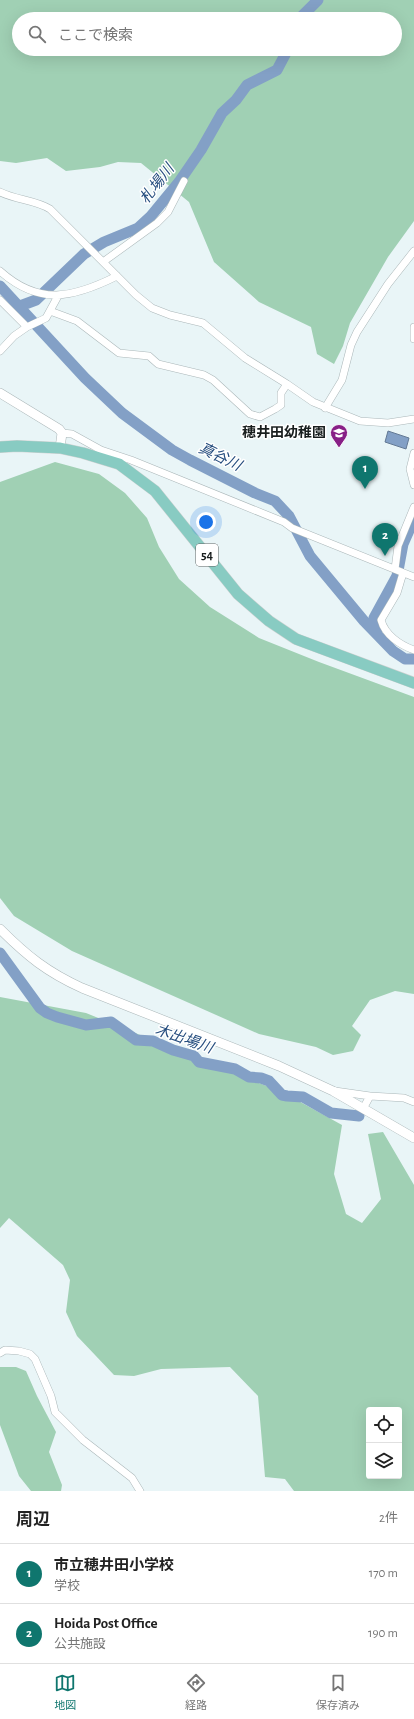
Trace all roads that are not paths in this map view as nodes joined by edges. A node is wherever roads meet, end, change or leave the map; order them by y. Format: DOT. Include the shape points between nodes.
graph roads {
  1 [pos="184,181"];
  2 [pos="0,192"];
  3 [pos="414,251"];
  4 [pos="104,262"];
  5 [pos="0,271"];
  6 [pos="117,276"];
  7 [pos="58,296"];
  8 [pos="0,300"];
  9 [pos="50,310"];
  10 [pos="27,327"];
  11 [pos="414,327"];
  12 [pos="414,338"];
  13 [pos="0,351"];
  14 [pos="287,384"];
  15 [pos="0,393"];
  16 [pos="325,408"];
  17 [pos="414,419"];
  18 [pos="62,433"];
  19 [pos="0,447"];
  20 [pos="60,448"];
  21 [pos="414,453"];
  22 [pos="414,485"];
  23 [pos="414,507"];
  24 [pos="399,571"];
  25 [pos="414,577"];
  26 [pos="414,650"];
  27 [pos="414,683"];
  28 [pos="0,922"];
  29 [pos="0,929"];
  30 [pos="11,940"];
  31 [pos="333,1091"];
  32 [pos="370,1096"];
  33 [pos="414,1102"];
  34 [pos="364,1107"];
  35 [pos="414,1138"];
  36 [pos="0,1353"];
  37 [pos="140,1491"];
  1 -- 4 [label="street" via="168,212"];
  2 -- 4 [label="street" via="50,209"];
  3 -- 16 [label="street" via="388,284 357,332 350,345 342,380"];
  4 -- 6 [label="street"];
  5 -- 7 [label="street" via="31,291"];
  6 -- 7 [label="street" via="91,288"];
  6 -- 14 [label="street" via="152,308 203,323 245,358"];
  7 -- 9 [label="street"];
  8 -- 10 [label="street"];
  9 -- 10 [label="street" via="46,318"];
  9 -- 14 [label="street" via="77,322 119,353 148,356 158,364 204,375 218,384 250,414 260,417 275,410 281,405 281,393"];
  10 -- 13 [label="street"];
  11 -- 12 [label="street"];
  14 -- 16 [label="street"];
  15 -- 18 [label="street"];
  16 -- 17 [label="street" via="360,420 388,423"];
  18 -- 20 [label="street"];
  18 -- 24 [label="street" via="72,434 102,450 270,516 292,528"];
  19 -- 20 [label="main road, 54"];
  20 -- 27 [label="main road, 54" via="119,464 155,490 238,594 269,621 296,639"];
  21 -- 22 [label="street" via="410,470"];
  23 -- 24 [label="street" via="398,546"];
  24 -- 25 [label="street"];
  24 -- 26 [label="street" via="397,593 381,620 395,640"];
  28 -- 30 [label="street"];
  29 -- 30 [label="street"];
  30 -- 31 [label="street" via="57,977 279,1066"];
  31 -- 32 [label="street"];
  31 -- 34 [label="street"];
  32 -- 33 [label="street" via="404,1098"];
  32 -- 34 [label="street"];
  34 -- 35 [label="street"];
  36 -- 37 [label="street" via="5,1350 30,1354 35,1359 51,1396 55,1412 83,1440 132,1478"];
}
